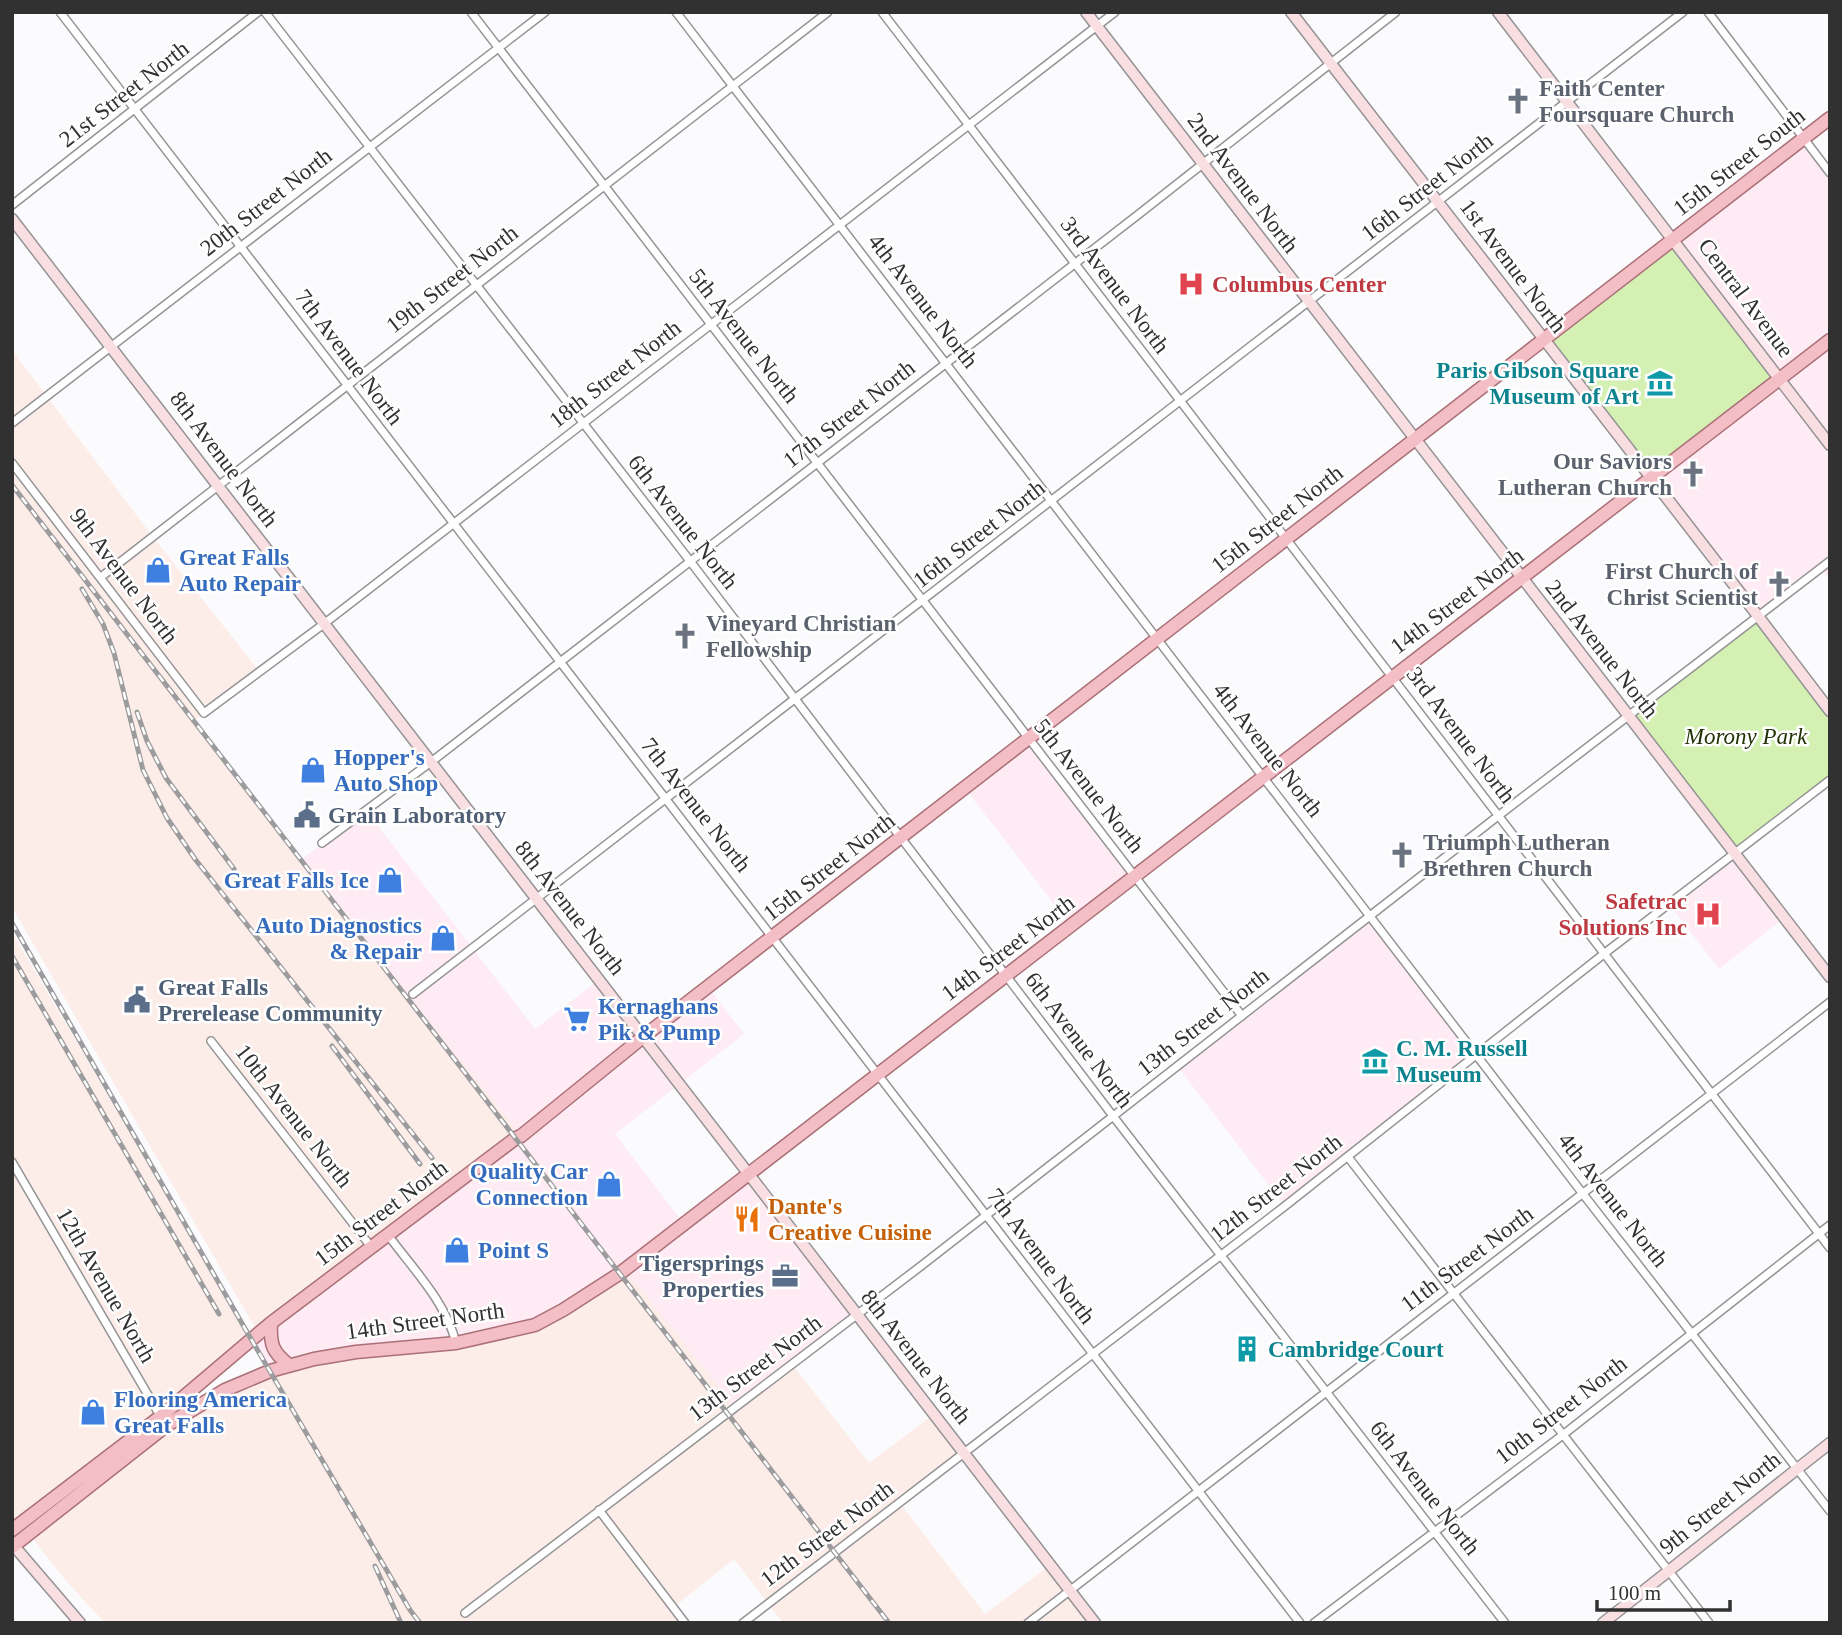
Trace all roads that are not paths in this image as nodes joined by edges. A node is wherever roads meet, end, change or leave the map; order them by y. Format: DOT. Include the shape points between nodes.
graph roads {
  1 [pos="60,12"];
  2 [pos="258,12"];
  3 [pos="265,12"];
  4 [pos="471,12"];
  5 [pos="545,12"];
  6 [pos="676,12"];
  7 [pos="828,12"];
  8 [pos="882,12"];
  9 [pos="1086,12"];
  10 [pos="1115,12"];
  11 [pos="1291,12"];
  12 [pos="1396,12"];
  13 [pos="1498,12"];
  14 [pos="1684,12"];
  15 [pos="1708,12"];
  16 [pos="1097,26"];
  17 [pos="498,49"];
  18 [pos="1331,65"];
  19 [pos="732,85"];
  20 [pos="1567,102"];
  21 [pos="136,109"];
  22 [pos="1830,118"];
  23 [pos="968,125"];
  24 [pos="1803,138"];
  25 [pos="369,147"];
  26 [pos="1202,165"];
  27 [pos="1830,173"];
  28 [pos="604,187"];
  29 [pos="1438,203"];
  30 [pos="12,205"];
  31 [pos="12,219"];
  32 [pos="839,223"];
  33 [pos="1674,239"];
  34 [pos="241,246"];
  35 [pos="1074,263"];
  36 [pos="475,285"];
  37 [pos="1308,303"];
  38 [pos="710,324"];
  39 [pos="1544,341"];
  40 [pos="1830,341"];
  41 [pos="113,346"];
  42 [pos="946,363"];
  43 [pos="1781,380"];
  44 [pos="347,385"];
  45 [pos="1180,402"];
  46 [pos="12,423"];
  47 [pos="582,424"];
  48 [pos="1414,440"];
  49 [pos="1830,445"];
  50 [pos="817,462"];
  51 [pos="12,463"];
  52 [pos="1652,478"];
  53 [pos="217,485"];
  54 [pos="1051,502"];
  55 [pos="454,524"];
  56 [pos="1286,539"];
  57 [pos="690,561"];
  58 [pos="1830,561"];
  59 [pos="101,577"];
  60 [pos="1521,579"];
  61 [pos="922,601"];
  62 [pos="1758,616"];
  63 [pos="326,624"];
  64 [pos="1157,639"];
  65 [pos="560,660"];
  66 [pos="1392,677"];
  67 [pos="796,699"];
  68 [pos="1830,711"];
  69 [pos="204,713"];
  70 [pos="1628,716"];
  71 [pos="1028,738"];
  72 [pos="431,762"];
  73 [pos="1264,776"];
  74 [pos="1830,780"];
  75 [pos="667,799"];
  76 [pos="1498,816"];
  77 [pos="901,837"];
  78 [pos="322,843"];
  79 [pos="1735,854"];
  80 [pos="1135,877"];
  81 [pos="537,899"];
  82 [pos="1371,916"];
  83 [pos="773,937"];
  84 [pos="1605,953"];
  85 [pos="1006,975"];
  86 [pos="1830,977"];
  87 [pos="413,994"];
  88 [pos="1830,1002"];
  89 [pos="1242,1016"];
  90 [pos="643,1037"];
  91 [pos="211,1041"];
  92 [pos="1477,1056"];
  93 [pos="878,1075"];
  94 [pos="1711,1094"];
  95 [pos="1112,1116"];
  96 [pos="1348,1157"];
  97 [pos="12,1162"];
  98 [pos="748,1175"];
  99 [pos="1583,1194"];
  100 [pos="986,1216"];
  101 [pos="1830,1225"];
  102 [pos="1818,1234"];
  103 [pos="388,1235"];
  104 [pos="372,1248"];
  105 [pos="1830,1248"];
  106 [pos="1220,1255"];
  107 [pos="1453,1293"];
  108 [pos="857,1316"];
  109 [pos="271,1323"];
  110 [pos="1691,1332"];
  111 [pos="456,1343"];
  112 [pos="1092,1354"];
  113 [pos="289,1365"];
  114 [pos="1326,1392"];
  115 [pos="194,1408"];
  116 [pos="164,1421"];
  117 [pos="1564,1434"];
  118 [pos="1830,1443"];
  119 [pos="965,1453"];
  120 [pos="1797,1469"];
  121 [pos="1199,1491"];
  122 [pos="599,1510"];
  123 [pos="1830,1511"];
  124 [pos="12,1530"];
  125 [pos="1436,1531"];
  126 [pos="13,1546"];
  127 [pos="1669,1570"];
  128 [pos="1070,1591"];
  129 [pos="466,1613"];
  130 [pos="80,1623"];
  131 [pos="685,1623"];
  132 [pos="743,1623"];
  133 [pos="1028,1623"];
  134 [pos="1095,1623"];
  135 [pos="1300,1623"];
  136 [pos="1314,1623"];
  137 [pos="1505,1623"];
  138 [pos="1603,1623"];
  139 [pos="1709,1623"];
  1 -- 21 [label="street, 7th Avenue North"];
  2 -- 21 [label="street, 21st Street North"];
  3 -- 25 [label="street, 6th Avenue North"];
  4 -- 17 [label="street, 5th Avenue North"];
  5 -- 17 [label="street, 20th Street North"];
  6 -- 19 [label="street, 4th Avenue North"];
  7 -- 19 [label="street, 19th Street North"];
  8 -- 23 [label="street, 3rd Avenue North"];
  9 -- 16 [label="main road, 2nd Avenue North"];
  10 -- 16 [label="street, 18th Street North"];
  11 -- 18 [label="main road, 1st Avenue North"];
  12 -- 18 [label="street, 17th Street North"];
  13 -- 20 [label="main road, Central Avenue"];
  14 -- 20 [label="street, 16th Street North"];
  15 -- 24 [label="street"];
  16 -- 23 [label="street, 18th Street North"];
  16 -- 26 [label="main road, 2nd Avenue North"];
  17 -- 25 [label="street, 20th Street North"];
  17 -- 28 [label="street, 5th Avenue North"];
  18 -- 26 [label="street, 17th Street North"];
  18 -- 29 [label="main road, 1st Avenue North"];
  19 -- 28 [label="street, 19th Street North"];
  19 -- 32 [label="street, 4th Avenue North"];
  20 -- 29 [label="street, 16th Street North"];
  20 -- 33 [label="main road, Central Avenue"];
  21 -- 30 [label="street, 21st Street North"];
  21 -- 34 [label="street, 7th Avenue North"];
  22 -- 24 [label="main road, 15th Street South"];
  23 -- 32 [label="street, 18th Street North"];
  23 -- 35 [label="street, 3rd Avenue North"];
  24 -- 27 [label="street"];
  24 -- 33 [label="main road, 15th Street South"];
  25 -- 34 [label="street, 20th Street North"];
  25 -- 36 [label="street, 6th Avenue North"];
  26 -- 35 [label="street, 17th Street North"];
  26 -- 37 [label="main road, 2nd Avenue North"];
  28 -- 36 [label="street, 19th Street North"];
  28 -- 38 [label="street, 5th Avenue North"];
  29 -- 37 [label="street, 16th Street North"];
  29 -- 39 [label="main road, 1st Avenue North"];
  31 -- 41 [label="main road, 8th Avenue North"];
  32 -- 38 [label="street, 18th Street North"];
  32 -- 42 [label="street, 4th Avenue North"];
  33 -- 39 [label="main road, 15th Street North"];
  33 -- 43 [label="main road, Central Avenue"];
  34 -- 41 [label="street, 20th Street North"];
  34 -- 44 [label="street, 7th Avenue North"];
  35 -- 42 [label="street, 17th Street North"];
  35 -- 45 [label="street, 3rd Avenue North"];
  36 -- 44 [label="street, 19th Street North"];
  36 -- 47 [label="street, 6th Avenue North"];
  37 -- 45 [label="street, 16th Street North"];
  37 -- 48 [label="main road, 2nd Avenue North"];
  38 -- 47 [label="street, 18th Street North"];
  38 -- 50 [label="street, 5th Avenue North"];
  39 -- 48 [label="main road, 15th Street North"];
  39 -- 52 [label="main road, 1st Avenue North"];
  40 -- 43 [label="main road, 14th Street North"];
  41 -- 46 [label="street, 20th Street North"];
  41 -- 53 [label="main road, 8th Avenue North"];
  42 -- 50 [label="street, 17th Street North"];
  42 -- 54 [label="street, 4th Avenue North"];
  43 -- 49 [label="main road, Central Avenue"];
  43 -- 52 [label="main road, 14th Street North"];
  44 -- 53 [label="street, 19th Street North"];
  44 -- 55 [label="street, 7th Avenue North"];
  45 -- 54 [label="street, 16th Street North"];
  45 -- 56 [label="street, 3rd Avenue North"];
  47 -- 55 [label="street, 18th Street North"];
  47 -- 57 [label="street, 6th Avenue North"];
  48 -- 56 [label="main road, 15th Street North"];
  48 -- 60 [label="main road, 2nd Avenue North"];
  50 -- 57 [label="street, 17th Street North"];
  50 -- 61 [label="street, 5th Avenue North"];
  51 -- 59 [label="street, 9th Avenue North"];
  52 -- 60 [label="main road, 14th Street North"];
  52 -- 62 [label="main road, 1st Avenue North"];
  53 -- 59 [label="street, 19th Street North"];
  53 -- 63 [label="main road, 8th Avenue North"];
  54 -- 61 [label="street, 16th Street North"];
  54 -- 64 [label="street, 4th Avenue North"];
  55 -- 63 [label="street, 18th Street North"];
  55 -- 65 [label="street, 7th Avenue North"];
  56 -- 64 [label="main road, 15th Street North"];
  56 -- 66 [label="street, 3rd Avenue North"];
  57 -- 65 [label="street, 17th Street North"];
  57 -- 67 [label="street, 6th Avenue North"];
  58 -- 62 [label="street, 13th Street North"];
  59 -- 69 [label="street, 9th Avenue North"];
  60 -- 66 [label="main road, 14th Street North"];
  60 -- 70 [label="main road, 2nd Avenue North"];
  61 -- 67 [label="street, 16th Street North"];
  61 -- 71 [label="street, 5th Avenue North"];
  62 -- 68 [label="main road, 1st Avenue North"];
  62 -- 70 [label="street, 13th Street North"];
  63 -- 69 [label="street, 18th Street North"];
  63 -- 72 [label="main road, 8th Avenue North"];
  64 -- 71 [label="main road, 15th Street North"];
  64 -- 73 [label="street, 4th Avenue North"];
  65 -- 72 [label="street, 17th Street North"];
  65 -- 75 [label="street, 7th Avenue North"];
  66 -- 73 [label="main road, 14th Street North"];
  66 -- 76 [label="street, 3rd Avenue North"];
  67 -- 75 [label="street, 16th Street North"];
  67 -- 77 [label="street, 6th Avenue North"];
  70 -- 76 [label="street, 13th Street North"];
  70 -- 79 [label="main road, 2nd Avenue North"];
  71 -- 77 [label="main road, 15th Street North"];
  71 -- 80 [label="street, 5th Avenue North"];
  72 -- 78 [label="street, 17th Street North"];
  72 -- 81 [label="main road, 8th Avenue North"];
  73 -- 80 [label="main road, 14th Street North"];
  73 -- 82 [label="street, 4th Avenue North"];
  74 -- 79 [label="street, 12th Street North"];
  75 -- 81 [label="street, 16th Street North"];
  75 -- 83 [label="street, 7th Avenue North"];
  76 -- 82 [label="street, 13th Street North"];
  76 -- 84 [label="street, 3rd Avenue North"];
  77 -- 83 [label="main road, 15th Street North"];
  77 -- 85 [label="street, 6th Avenue North"];
  79 -- 84 [label="street, 12th Street North"];
  79 -- 86 [label="main road, 2nd Avenue North"];
  80 -- 85 [label="main road, 14th Street North"];
  80 -- 89 [label="street, 5th Avenue North"];
  81 -- 87 [label="street, 16th Street North"];
  81 -- 90 [label="main road, 8th Avenue North"];
  82 -- 89 [label="street, 13th Street North"];
  82 -- 92 [label="street, 4th Avenue North"];
  83 -- 90 [label="main road, 15th Street North"];
  83 -- 93 [label="street, 7th Avenue North"];
  84 -- 92 [label="street, 12th Street North"];
  84 -- 94 [label="street, 3rd Avenue North"];
  85 -- 93 [label="main road, 14th Street North"];
  85 -- 95 [label="street, 6th Avenue North"];
  88 -- 94 [label="street, 11th Street North"];
  89 -- 95 [label="street, 13th Street North"];
  90 -- 98 [label="main road, 8th Avenue North"];
  90 -- 103 [label="main road, 15th Street North"];
  91 -- 104 [label="street, 10th Avenue North"];
  92 -- 96 [label="street, 12th Street North"];
  92 -- 99 [label="street, 4th Avenue North"];
  93 -- 98 [label="main road, 14th Street North"];
  93 -- 100 [label="street, 7th Avenue North"];
  94 -- 99 [label="street, 11th Street North"];
  94 -- 102 [label="street, 3rd Avenue North"];
  95 -- 100 [label="street, 13th Street North"];
  95 -- 106 [label="street, 6th Avenue North"];
  96 -- 106 [label="street, 12th Street North"];
  96 -- 107 [label="street"];
  97 -- 116 [label="street, 12th Avenue North"];
  98 -- 108 [label="main road, 8th Avenue North"];
  98 -- 111 [label="main road, 14th Street North" via="563,1310 535,1325"];
  99 -- 107 [label="street, 11th Street North"];
  99 -- 110 [label="street, 4th Avenue North"];
  100 -- 108 [label="street, 13th Street North"];
  100 -- 112 [label="street, 7th Avenue North"];
  101 -- 102 [label="street, 10th Street North"];
  102 -- 105 [label="street, 3rd Avenue North"];
  102 -- 110 [label="street, 10th Street North"];
  103 -- 104 [label="main road, 15th Street North"];
  103 -- 111 [label="street" via="442,1308"];
  104 -- 109 [label="main road, 15th Street North"];
  106 -- 112 [label="street, 12th Street North"];
  106 -- 114 [label="street, 6th Avenue North"];
  107 -- 114 [label="street, 11th Street North"];
  107 -- 117 [label="street"];
  108 -- 119 [label="main road, 8th Avenue North"];
  108 -- 122 [label="street, 13th Street North"];
  109 -- 113 [label="main road" via="270,1345"];
  109 -- 116 [label="main road, 15th Street North"];
  110 -- 117 [label="street, 10th Street North"];
  110 -- 120 [label="street, 4th Avenue North"];
  111 -- 113 [label="main road, 14th Street North" via="356,1352"];
  112 -- 119 [label="street, 12th Street North"];
  112 -- 121 [label="street, 7th Avenue North"];
  113 -- 115 [label="main road, 14th Street North" via="225,1390"];
  114 -- 121 [label="street, 11th Street North"];
  114 -- 125 [label="street, 6th Avenue North"];
  115 -- 116 [label="main road, 15th Street North"];
  116 -- 124 [label="main road, 15th Street North"];
  116 -- 126 [label="main road, 15th Street North"];
  117 -- 125 [label="street, 10th Street North"];
  117 -- 127 [label="street"];
  118 -- 120 [label="main road, 9th Street North"];
  119 -- 128 [label="main road, 8th Avenue North"];
  119 -- 132 [label="street, 12th Street North"];
  120 -- 123 [label="street, 4th Avenue North"];
  120 -- 127 [label="main road, 9th Street North"];
  121 -- 128 [label="street, 11th Street North"];
  121 -- 135 [label="street, 7th Avenue North"];
  122 -- 129 [label="street, 13th Street North"];
  122 -- 131 [label="street"];
  125 -- 136 [label="street, 10th Street North"];
  125 -- 137 [label="street, 6th Avenue North"];
  126 -- 130 [label="main road"];
  127 -- 138 [label="main road, 9th Street North"];
  127 -- 139 [label="street"];
  128 -- 133 [label="street, 11th Street North"];
  128 -- 134 [label="main road, 8th Avenue North"];
}
